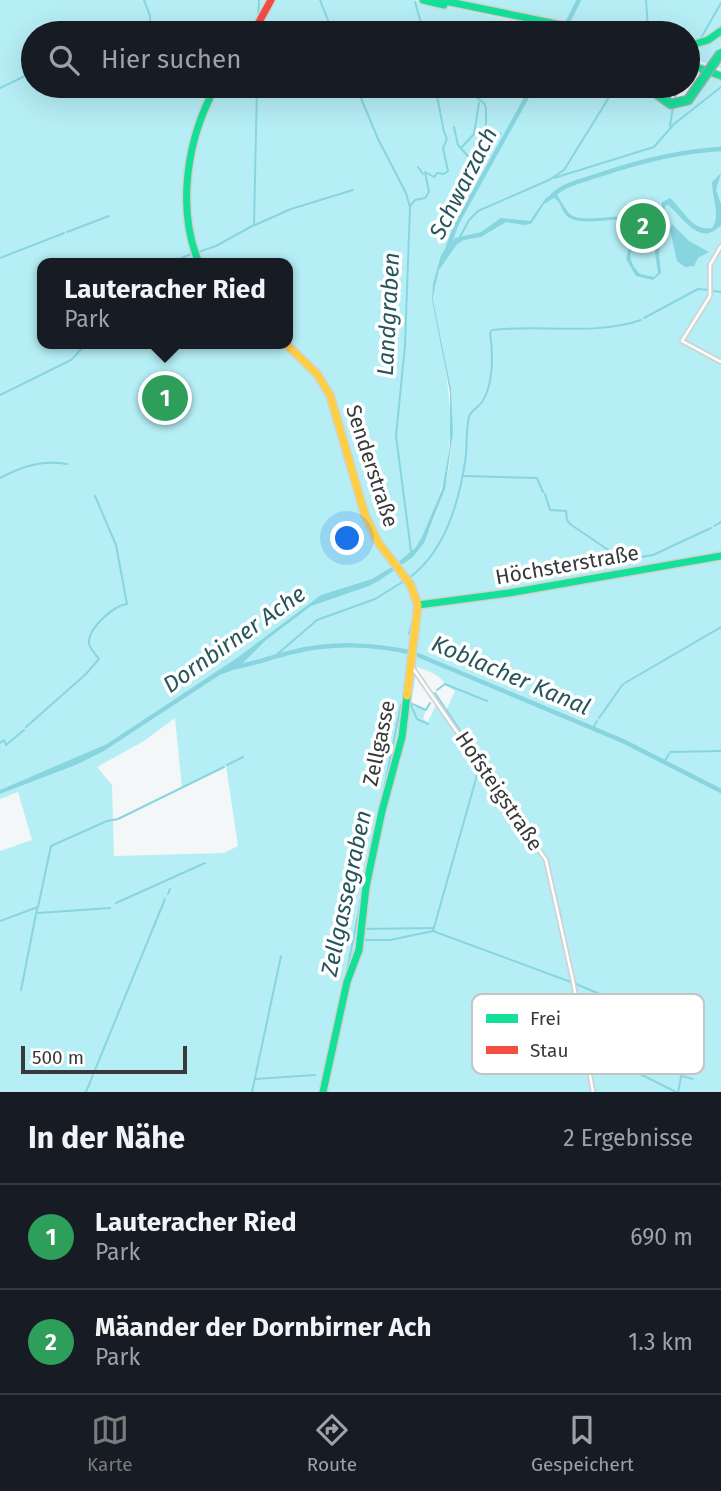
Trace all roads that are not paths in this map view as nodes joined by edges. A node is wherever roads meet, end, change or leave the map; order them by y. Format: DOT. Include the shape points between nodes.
graph roads {
  1 [pos="271,0"];
  2 [pos="423,0"];
  3 [pos="440,0"];
  4 [pos="260,21"];
  5 [pos="533,21"];
  6 [pos="537,21"];
  7 [pos="721,32"];
  8 [pos="700,42"];
  9 [pos="721,51"];
  10 [pos="700,67"];
  11 [pos="719,74"];
  12 [pos="700,79"];
  13 [pos="210,98"];
  14 [pos="665,98"];
  15 [pos="684,98"];
  16 [pos="721,246"];
  17 [pos="196,258"];
  18 [pos="291,349"];
  19 [pos="721,362"];
  20 [pos="721,556"];
  21 [pos="418,605"];
  22 [pos="412,664"];
  23 [pos="575,994"];
  24 [pos="590,1074"];
  25 [pos="323,1092"];
  26 [pos="593,1092"];
  1 -- 4 [label="main road"];
  2 -- 5 [label="main road"];
  3 -- 6 [label="main road"];
  7 -- 8 [label="main road"];
  9 -- 12 [label="main road, bridge"];
  10 -- 11 [label="main road"];
  13 -- 17 [label="main road" via="199,120 191,157 188,224"];
  14 -- 15 [label="main road, bridge"];
  16 -- 19 [label="street" via="710,265 710,296 682,341"];
  18 -- 21 [label="main road, Senderstraße" via="317,374 330,395 365,515"];
  20 -- 21 [label="main road, Höchsterstraße"];
  21 -- 22 [label="main road, Zellgasse"];
  22 -- 23 [label="street, Hofsteigstraße" via="546,860"];
  22 -- 25 [label="main road, Zellgasse" via="400,748 366,887 359,950 347,982"];
  24 -- 26 [label="street, Hofsteigstraße"];
}
